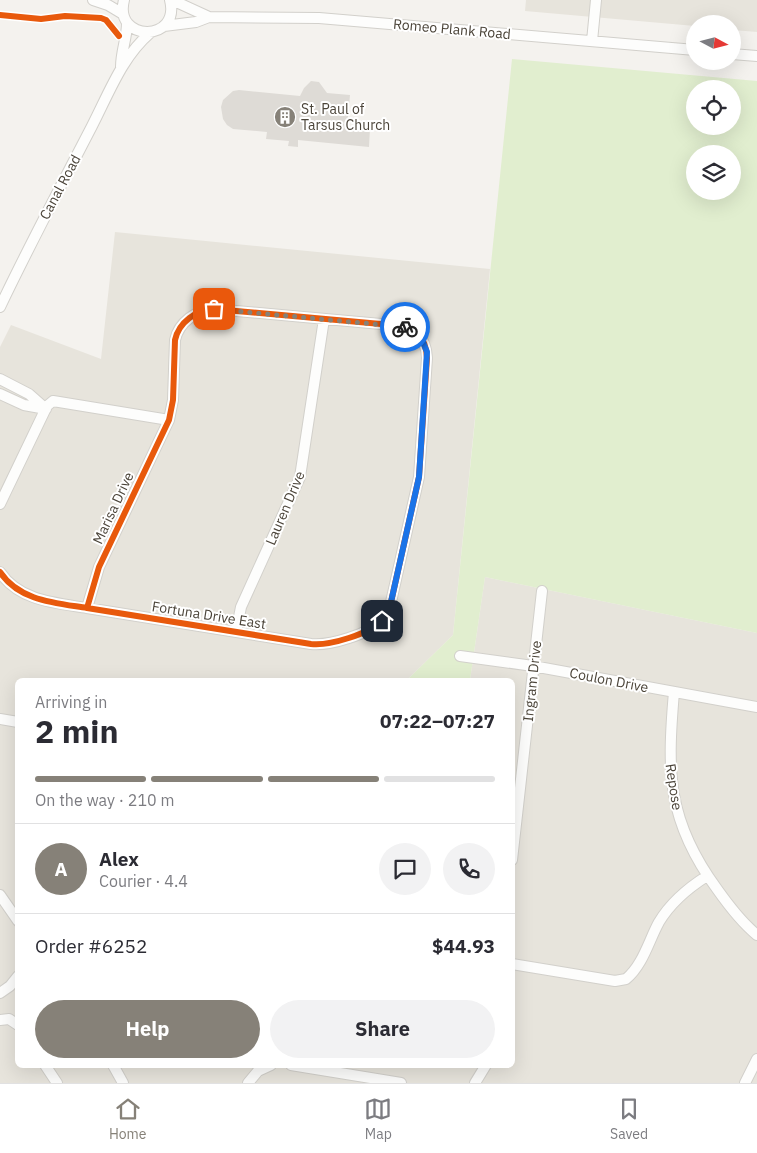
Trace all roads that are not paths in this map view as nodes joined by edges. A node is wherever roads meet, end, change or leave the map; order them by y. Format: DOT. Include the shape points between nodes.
graph roads {
  1 [pos="93,0"];
  2 [pos="124,0"];
  3 [pos="171,0"];
  4 [pos="596,0"];
  5 [pos="209,17"];
  6 [pos="125,18"];
  7 [pos="164,26"];
  8 [pos="150,33"];
  9 [pos="592,41"];
  10 [pos="686,49"];
  11 [pos="741,55"];
  12 [pos="757,56"];
  13 [pos="121,67"];
  14 [pos="0,307"];
  15 [pos="324,319"];
  16 [pos="424,340"];
  17 [pos="0,378"];
  18 [pos="0,394"];
  19 [pos="46,409"];
  20 [pos="169,420"];
  21 [pos="0,504"];
  22 [pos="0,572"];
  23 [pos="542,591"];
  24 [pos="87,608"];
  25 [pos="236,632"];
  26 [pos="460,656"];
  27 [pos="533,666"];
  28 [pos="674,692"];
  29 [pos="757,707"];
  30 [pos="0,719"];
  31 [pos="15,722"];
  32 [pos="515,832"];
  33 [pos="707,876"];
  34 [pos="0,895"];
  35 [pos="15,917"];
  36 [pos="757,935"];
  37 [pos="515,964"];
  38 [pos="15,980"];
  39 [pos="0,993"];
  40 [pos="2,1019"];
  41 [pos="15,1022"];
  42 [pos="757,1059"];
  43 [pos="47,1068"];
  44 [pos="115,1068"];
  45 [pos="264,1068"];
  46 [pos="309,1068"];
  47 [pos="484,1068"];
  48 [pos="57,1083"];
  49 [pos="123,1083"];
  50 [pos="248,1083"];
  51 [pos="400,1083"];
  52 [pos="475,1083"];
  53 [pos="745,1083"];
  1 -- 6 [label="street" via="108,5"];
  2 -- 6 [label="street, Canal Road"];
  3 -- 5 [label="street, Romeo Plank Road"];
  3 -- 7 [label="street" via="171,13"];
  4 -- 9 [label="street"];
  5 -- 7 [label="street, Romeo Plank Road"];
  5 -- 9 [label="street, Romeo Plank Road" via="319,18"];
  6 -- 8 [label="street" via="141,32"];
  6 -- 13 [label="street, Canal Road" via="127,32"];
  7 -- 8 [label="street, Romeo Plank Road"];
  8 -- 13 [label="street, Canal Road"];
  9 -- 10 [label="street, Romeo Plank Road"];
  11 -- 12 [label="street"];
  13 -- 14 [label="street, Canal Road"];
  15 -- 16 [label="street, Marisa Drive" via="406,327 416,331"];
  15 -- 20 [label="street, Marisa Drive" via="214,309 192,316 176,335"];
  15 -- 25 [label="street, Lauren Drive" via="300,477 241,607"];
  16 -- 25 [label="street, Fortuna Drive East" via="427,358 420,470 410,522 388,609 382,621 358,634 322,645"];
  17 -- 19 [label="street" via="29,394"];
  18 -- 19 [label="street" via="24,405"];
  19 -- 20 [label="street" via="50,403 58,401"];
  19 -- 21 [label="street"];
  20 -- 24 [label="street, Marisa Drive" via="100,567"];
  22 -- 24 [label="street, Fortuna Drive East" via="21,592 54,603"];
  23 -- 27 [label="street, Ingram Drive"];
  24 -- 25 [label="street, Fortuna Drive East"];
  26 -- 27 [label="street, Coulon Drive"];
  27 -- 28 [label="street, Coulon Drive"];
  27 -- 32 [label="street, Ingram Drive"];
  28 -- 29 [label="street, Coulon Drive"];
  28 -- 33 [label="street, Repose" via="670,759 673,794 681,826"];
  30 -- 31 [label="street"];
  33 -- 36 [label="street, Repose" via="730,908"];
  33 -- 37 [label="street" via="667,910 638,964 626,979 615,981"];
  34 -- 35 [label="street"];
  38 -- 39 [label="street"];
  40 -- 41 [label="street"];
  42 -- 53 [label="street"];
  43 -- 48 [label="street"];
  44 -- 49 [label="street"];
  45 -- 50 [label="street"];
  46 -- 51 [label="street"];
  47 -- 52 [label="street"];
}
